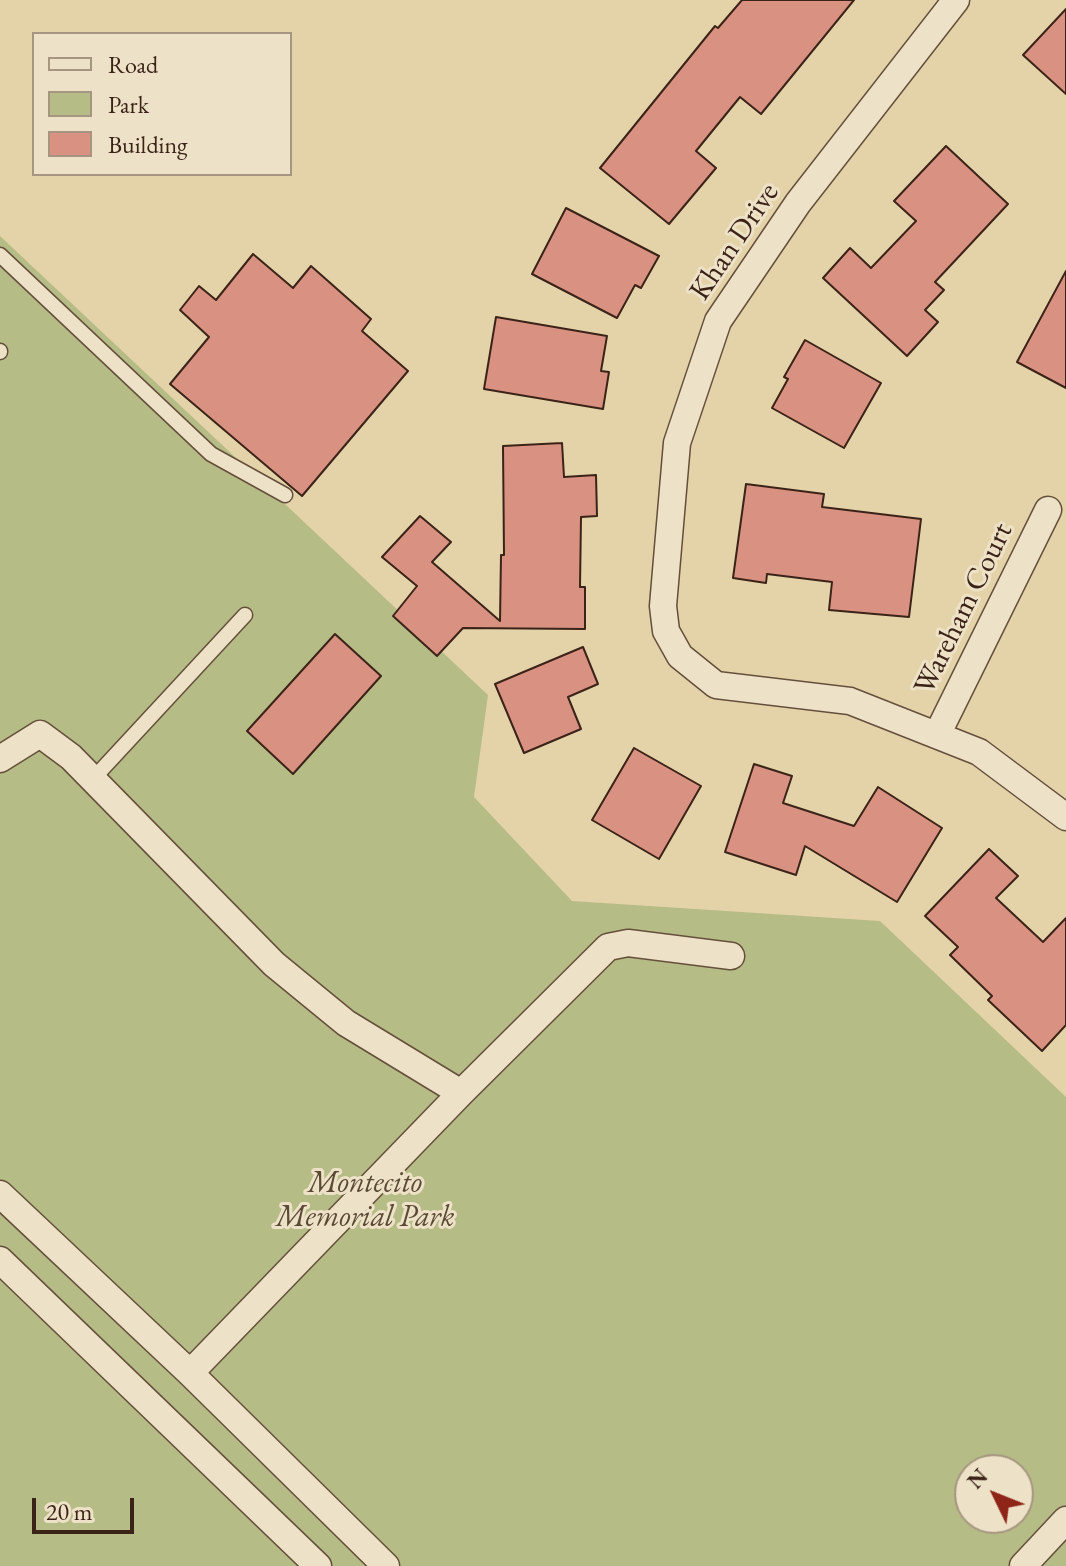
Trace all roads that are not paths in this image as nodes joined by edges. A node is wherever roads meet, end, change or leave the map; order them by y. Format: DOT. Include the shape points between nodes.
graph roads {
  1 [pos="956,0"];
  2 [pos="0,255"];
  3 [pos="285,495"];
  4 [pos="1048,510"];
  5 [pos="245,615"];
  6 [pos="937,735"];
  7 [pos="0,759"];
  8 [pos="93,779"];
  9 [pos="1066,817"];
  10 [pos="731,956"];
  11 [pos="461,1093"];
  12 [pos="0,1194"];
  13 [pos="0,1260"];
  14 [pos="190,1373"];
  15 [pos="1066,1520"];
  16 [pos="318,1566"];
  17 [pos="386,1566"];
  18 [pos="1023,1566"];
  1 -- 6 [label="street, Khan Drive" via="798,203 718,321 677,443 663,606 666,631 680,656 716,685 850,701"];
  2 -- 3 [label="lane" via="211,454"];
  4 -- 6 [label="street, Wareham Court"];
  5 -- 8 [label="lane"];
  6 -- 9 [label="street" via="979,752"];
  7 -- 8 [label="street" via="40,734"];
  8 -- 11 [label="street" via="274,964 346,1023"];
  10 -- 11 [label="street" via="628,943 608,947"];
  11 -- 14 [label="street"];
  12 -- 14 [label="street"];
  13 -- 16 [label="street"];
  14 -- 17 [label="street"];
  15 -- 18 [label="street"];
}
